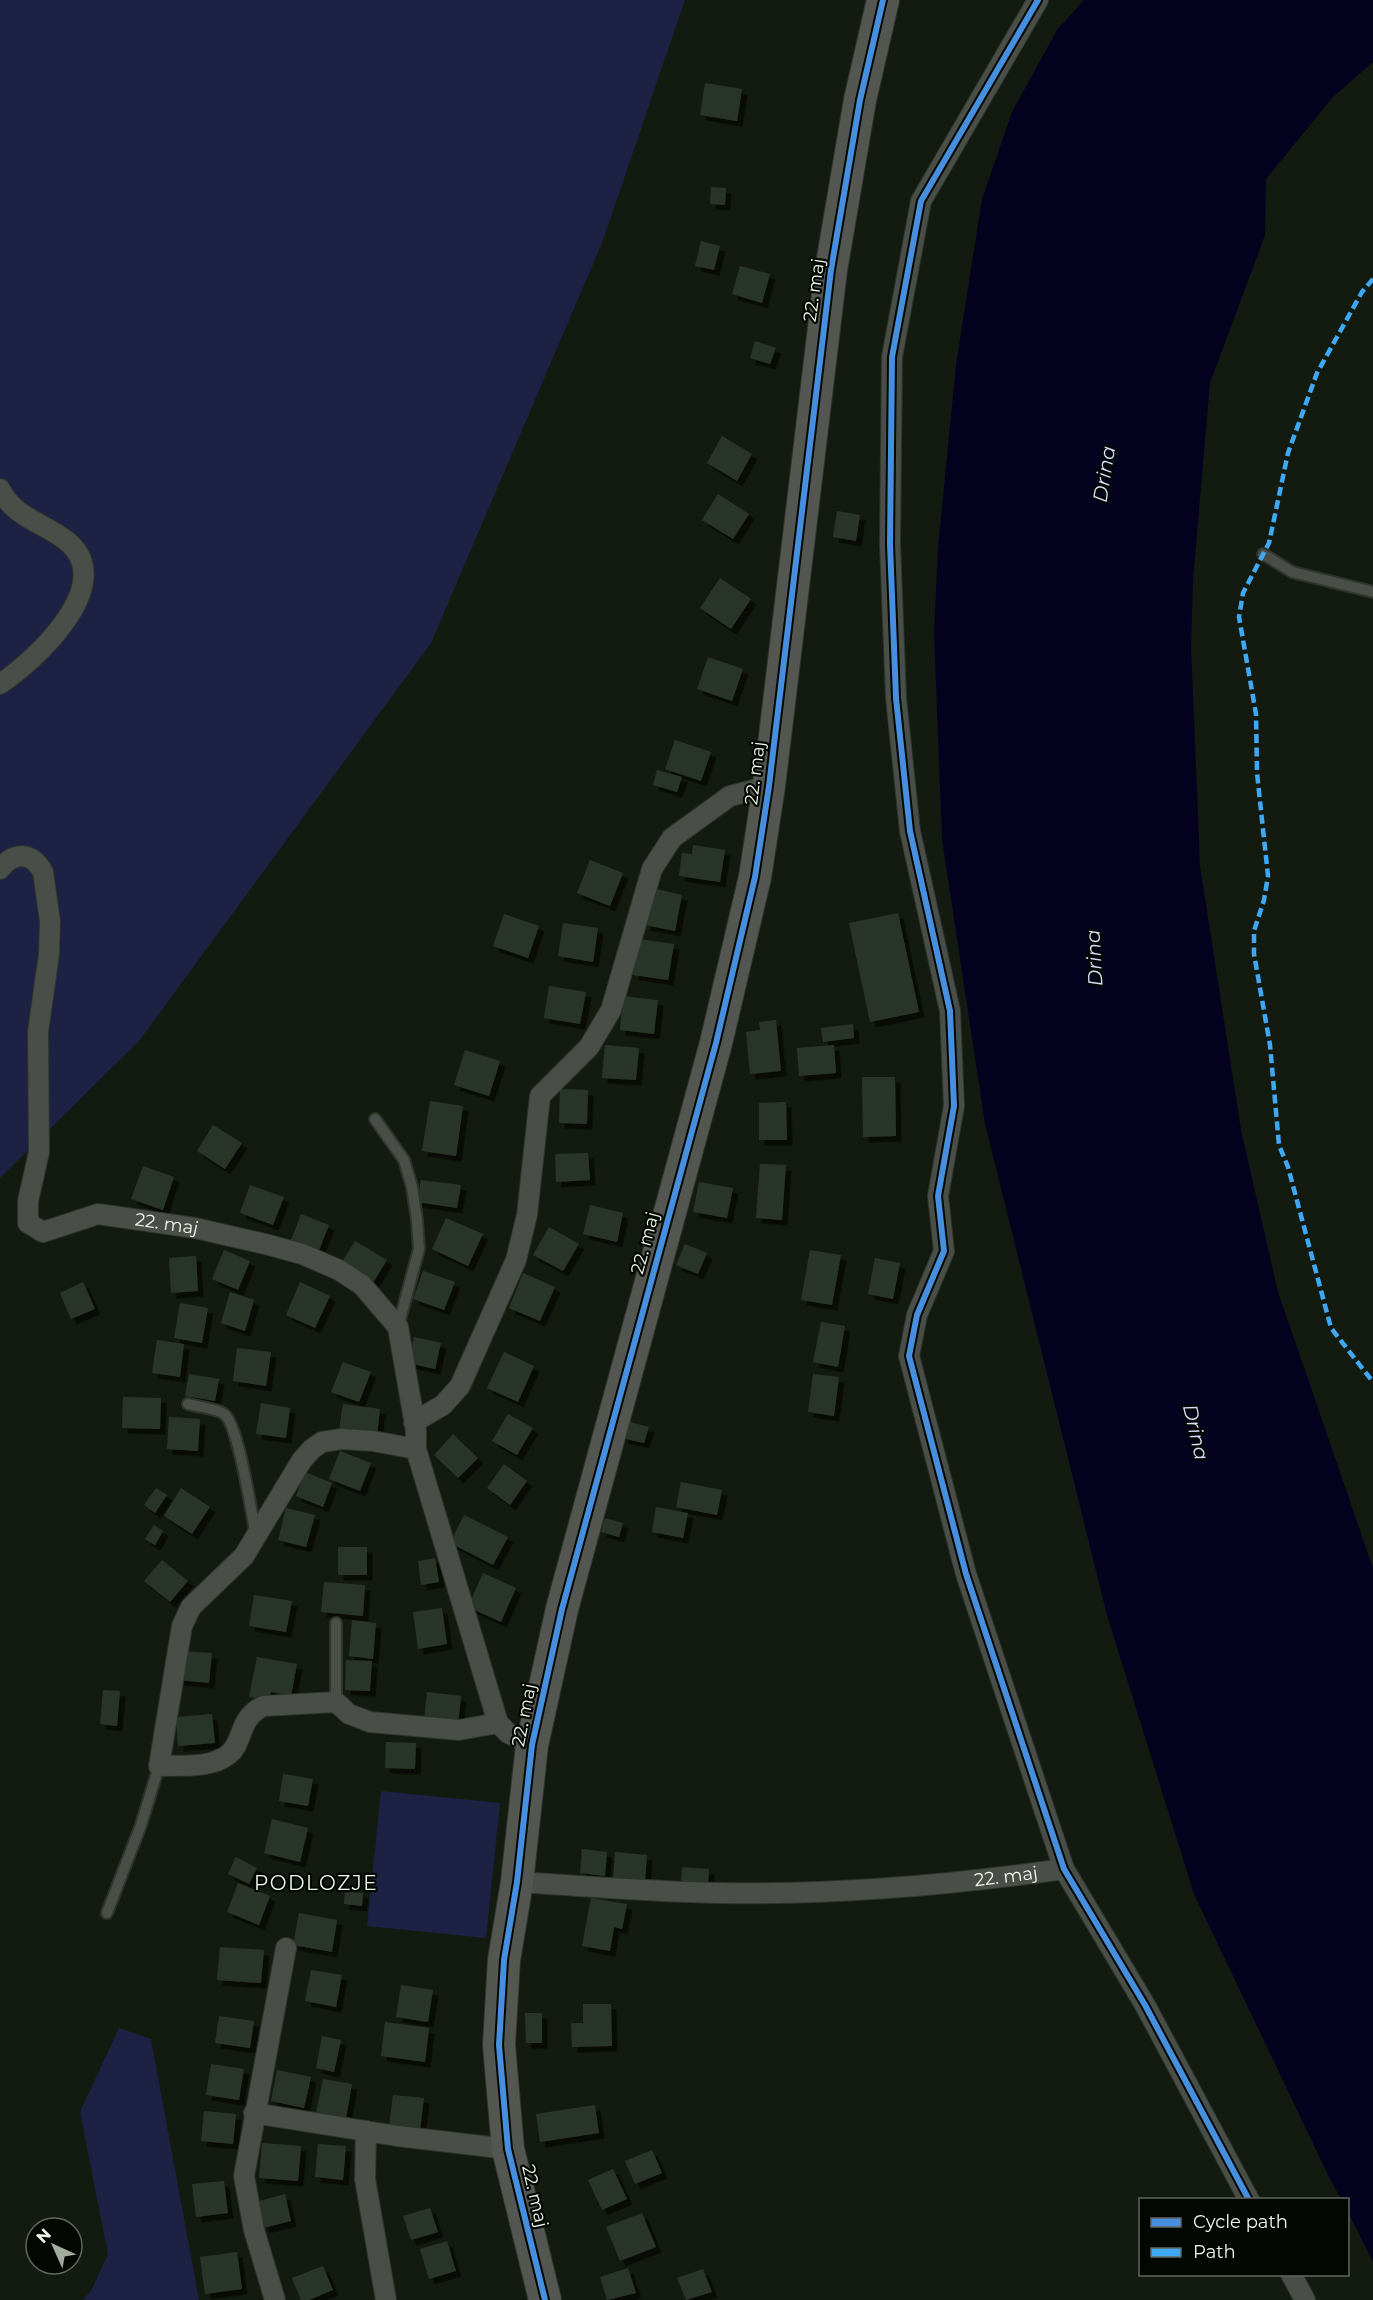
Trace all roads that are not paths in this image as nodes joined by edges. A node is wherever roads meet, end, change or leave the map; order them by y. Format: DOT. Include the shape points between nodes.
graph roads {
  1 [pos="883,0"];
  2 [pos="1038,0"];
  3 [pos="0,489"];
  4 [pos="1263,554"];
  5 [pos="1373,592"];
  6 [pos="0,684"];
  7 [pos="769,786"];
  8 [pos="0,869"];
  9 [pos="375,1119"];
  10 [pos="398,1327"];
  11 [pos="188,1404"];
  12 [pos="414,1422"];
  13 [pos="416,1449"];
  14 [pos="256,1535"];
  15 [pos="336,1623"];
  16 [pos="336,1702"];
  17 [pos="498,1723"];
  18 [pos="532,1745"];
  19 [pos="159,1766"];
  20 [pos="1064,1869"];
  21 [pos="517,1882"];
  22 [pos="107,1913"];
  23 [pos="286,1948"];
  24 [pos="254,2113"];
  25 [pos="366,2131"];
  26 [pos="508,2150"];
  27 [pos="1248,2198"];
  28 [pos="1292,2276"];
  29 [pos="275,2300"];
  30 [pos="386,2300"];
  31 [pos="545,2300"];
  32 [pos="1305,2300"];
  1 -- 7 [label="main road, 22. maj" via="844,190"];
  2 -- 20 [label="street" via="921,201 892,357 890,544 896,698 910,831 950,1011 954,1106 938,1196 944,1251 917,1315 909,1356 966,1574"];
  3 -- 6 [label="street" via="18,513 71,544 81,558 86,576 63,626 38,654"];
  4 -- 5 [label="lane" via="1292,572"];
  7 -- 12 [label="street, 22. maj" via="730,796 672,838 651,869 611,1010 589,1047 540,1096 527,1215 516,1260 460,1386 443,1405"];
  7 -- 18 [label="main road, 22. maj" via="755,878 716,1043 565,1598"];
  8 -- 10 [label="street, 22. maj" via="14,856 21,855 40,865 50,921 46,986 38,1032 39,1152 27,1208 28,1223 43,1232 98,1214 195,1228 302,1254 362,1285"];
  9 -- 10 [label="lane" via="404,1160 417,1220 419,1249"];
  10 -- 12 [label="street, 22. maj"];
  11 -- 14 [label="lane" via="224,1414 230,1423 240,1452"];
  12 -- 13 [label="street, 22. maj"];
  13 -- 14 [label="street" via="373,1441 322,1442 302,1460"];
  13 -- 17 [label="street, 22. maj"];
  14 -- 19 [label="street" via="244,1556 191,1607 182,1626"];
  15 -- 16 [label="lane"];
  16 -- 17 [label="street, 22. maj" via="349,1714 369,1722 459,1730"];
  16 -- 19 [label="street" via="264,1706 254,1710 230,1754 205,1764"];
  17 -- 18 [label="street, 22. maj"];
  18 -- 21 [label="main road, 22. maj"];
  19 -- 22 [label="lane"];
  20 -- 21 [label="street, 22. maj" via="891,1887 771,1893"];
  20 -- 27 [label="street" via="1145,2005"];
  21 -- 26 [label="main road, 22. maj" via="504,1960 499,2045"];
  23 -- 24 [label="street"];
  24 -- 25 [label="street, 22. maj"];
  24 -- 29 [label="street" via="244,2176 254,2230"];
  25 -- 26 [label="street, 22. maj"];
  25 -- 30 [label="street" via="365,2179"];
  26 -- 31 [label="main road, 22. maj"];
  28 -- 32 [label="street"];
}
